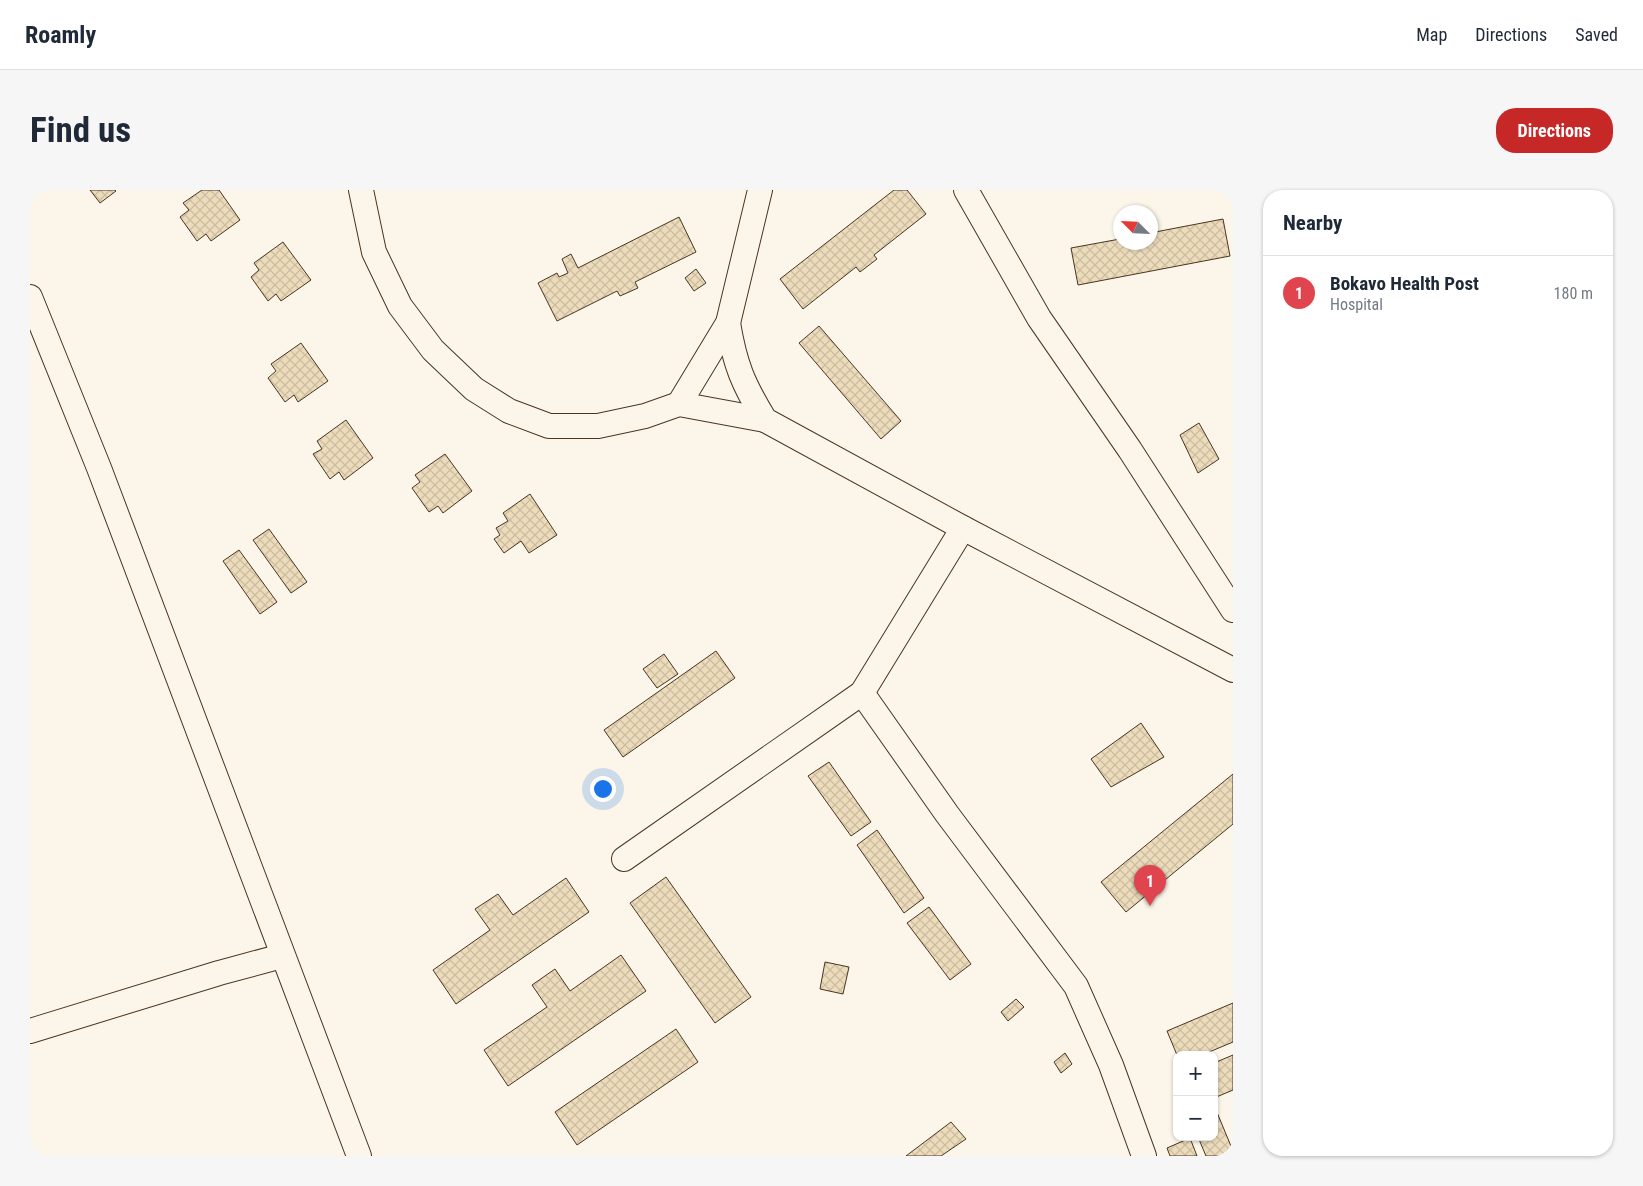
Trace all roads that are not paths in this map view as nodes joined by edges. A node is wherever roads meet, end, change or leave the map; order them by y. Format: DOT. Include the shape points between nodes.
graph roads {
  1 [pos="361,190"];
  2 [pos="760,190"];
  3 [pos="966,190"];
  4 [pos="30,297"];
  5 [pos="728,323"];
  6 [pos="679,404"];
  7 [pos="765,420"];
  8 [pos="963,528"];
  9 [pos="1233,610"];
  10 [pos="1233,670"];
  11 [pos="862,692"];
  12 [pos="624,859"];
  13 [pos="282,956"];
  14 [pos="30,1031"];
  15 [pos="359,1156"];
  16 [pos="1144,1156"];
  1 -- 6 [label="street" via="374,252 400,306 433,350 474,389 510,411 549,426 598,426 645,416"];
  2 -- 5 [label="street"];
  3 -- 9 [label="street" via="1039,318 1130,450"];
  4 -- 13 [label="street" via="99,468"];
  5 -- 6 [label="street"];
  5 -- 7 [label="street" via="734,360 746,390"];
  6 -- 7 [label="street"];
  7 -- 8 [label="street"];
  8 -- 10 [label="street"];
  8 -- 11 [label="street"];
  11 -- 12 [label="street"];
  11 -- 16 [label="street" via="947,814 1076,986 1111,1065"];
  13 -- 14 [label="street"];
  13 -- 15 [label="street"];
}
